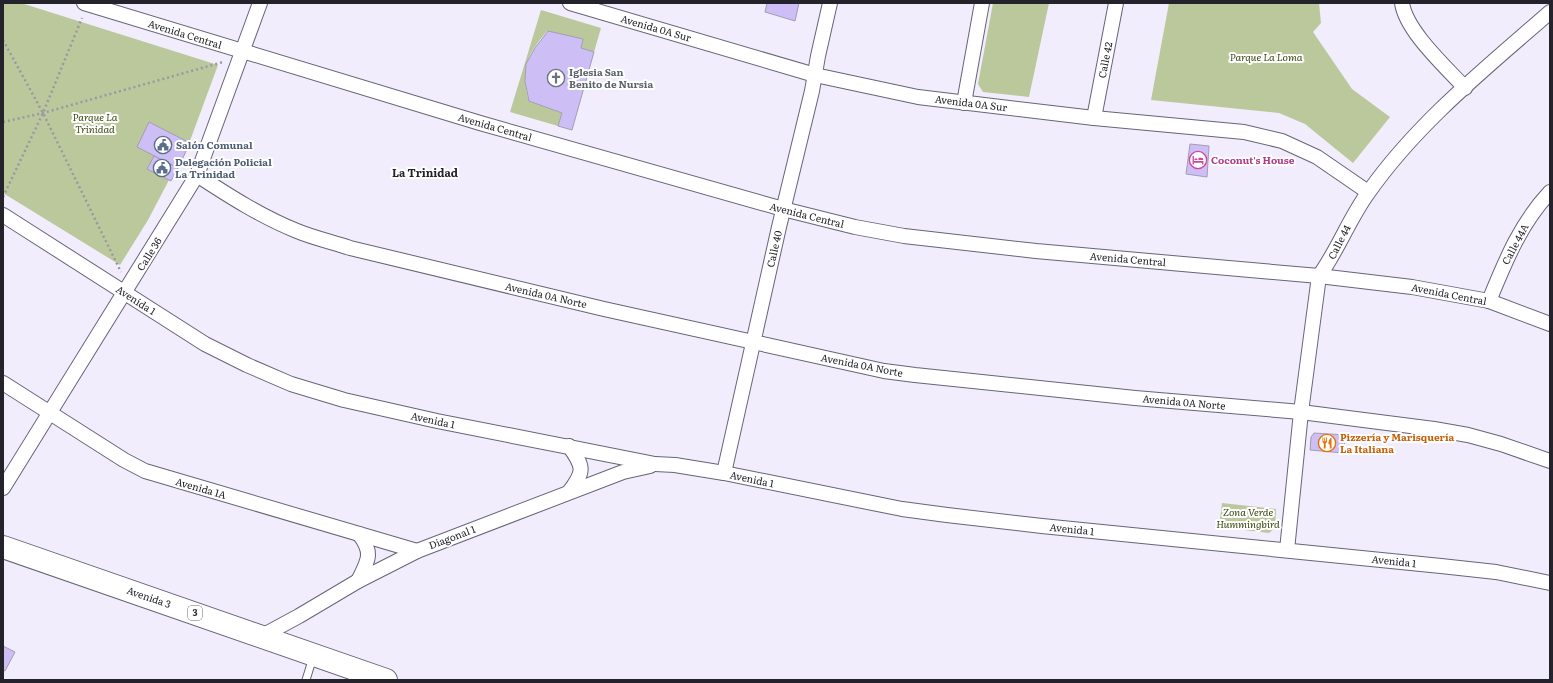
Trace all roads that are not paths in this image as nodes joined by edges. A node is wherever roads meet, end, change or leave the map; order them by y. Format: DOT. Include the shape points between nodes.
graph roads {
  1 [pos="84,3"];
  2 [pos="260,3"];
  3 [pos="570,3"];
  4 [pos="830,3"];
  5 [pos="982,3"];
  6 [pos="1116,3"];
  7 [pos="1402,3"];
  8 [pos="1550,12"];
  9 [pos="243,52"];
  10 [pos="815,75"];
  11 [pos="1465,88"];
  12 [pos="964,103"];
  13 [pos="1094,118"];
  14 [pos="197,175"];
  15 [pos="1368,192"];
  16 [pos="1550,192"];
  17 [pos="783,210"];
  18 [pos="3,215"];
  19 [pos="1319,276"];
  20 [pos="125,293"];
  21 [pos="1489,301"];
  22 [pos="1550,324"];
  23 [pos="753,342"];
  24 [pos="3,383"];
  25 [pos="50,412"];
  26 [pos="1301,412"];
  27 [pos="569,446"];
  28 [pos="1550,461"];
  29 [pos="655,464"];
  30 [pos="724,473"];
  31 [pos="3,488"];
  32 [pos="569,492"];
  33 [pos="359,534"];
  34 [pos="3,547"];
  35 [pos="417,550"];
  36 [pos="1287,550"];
  37 [pos="358,581"];
  38 [pos="1550,583"];
  39 [pos="262,636"];
  40 [pos="313,655"];
  41 [pos="306,680"];
  42 [pos="386,680"];
  1 -- 9 [label="street, Avenida Central"];
  2 -- 9 [label="street, Calle 36"];
  3 -- 10 [label="street, Avenida 0A Sur"];
  4 -- 10 [label="street, Calle 40"];
  5 -- 12 [label="street"];
  6 -- 13 [label="street, Calle 42"];
  7 -- 11 [label="street" via="1407,20 1414,31"];
  8 -- 11 [label="street, Calle 44"];
  9 -- 14 [label="street, Calle 36"];
  9 -- 17 [label="street, Avenida Central"];
  10 -- 12 [label="street, Avenida 0A Sur" via="918,97"];
  10 -- 17 [label="street, Calle 40"];
  11 -- 15 [label="street, Calle 44" via="1408,142"];
  12 -- 13 [label="street, Avenida 0A Sur"];
  13 -- 15 [label="street, Avenida 0A Sur" via="1244,132 1282,140 1316,156"];
  14 -- 20 [label="street, Calle 36"];
  14 -- 23 [label="street, Avenida 0A Norte" via="288,228 358,250"];
  15 -- 19 [label="street, Calle 44"];
  16 -- 21 [label="street, Calle 44A" via="1519,233"];
  17 -- 19 [label="street, Avenida Central" via="904,236 1036,251"];
  17 -- 23 [label="street, Calle 40"];
  18 -- 20 [label="street, Avenida 1"];
  19 -- 21 [label="street, Avenida Central" via="1412,287"];
  19 -- 26 [label="street, Calle 44"];
  20 -- 25 [label="street, Calle 36"];
  20 -- 27 [label="street, Avenida 1" via="205,344 291,384 344,400 436,421"];
  21 -- 22 [label="street, Avenida Central"];
  23 -- 26 [label="street, Avenida 0A Norte" via="884,371 915,375"];
  23 -- 30 [label="street, Calle 40"];
  24 -- 25 [label="street, Avenida 1A"];
  25 -- 31 [label="street, Calle 36"];
  25 -- 33 [label="street, Avenida 1A" via="124,460 146,471"];
  26 -- 28 [label="street, Avenida 0A Norte" via="1468,435"];
  26 -- 36 [label="street, Calle 44"];
  27 -- 29 [label="street, Avenida 1"];
  27 -- 32 [label="street" via="581,469 580,476"];
  29 -- 30 [label="street, Avenida 1"];
  29 -- 32 [label="street, Diagonal 1" via="623,472"];
  30 -- 36 [label="street, Avenida 1" via="909,510"];
  32 -- 35 [label="street, Diagonal 1"];
  33 -- 35 [label="street, Avenida 1A"];
  33 -- 37 [label="street" via="368,546 369,553"];
  34 -- 39 [label="main road, Avenida 3 / 3"];
  35 -- 37 [label="street, Diagonal 1"];
  36 -- 38 [label="street, Avenida 1" via="1488,571"];
  37 -- 39 [label="street, Diagonal 1"];
  39 -- 40 [label="main road, Avenida 3 / 3"];
  40 -- 41 [label="lane"];
  40 -- 42 [label="main road, Avenida 3 / 3" via="352,672"];
}
